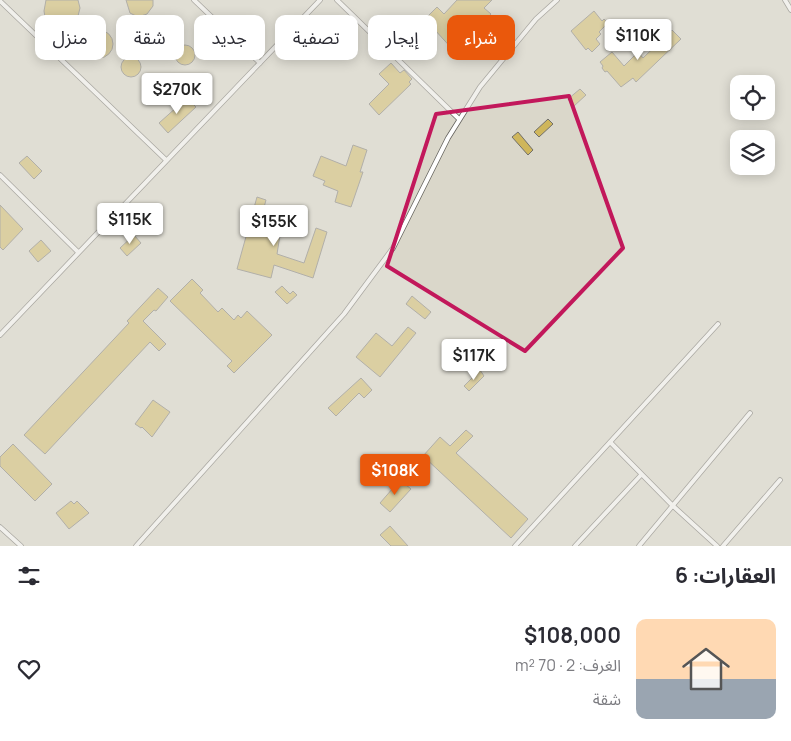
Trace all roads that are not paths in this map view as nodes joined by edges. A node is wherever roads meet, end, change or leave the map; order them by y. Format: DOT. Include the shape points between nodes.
graph roads {
  1 [pos="194,0"];
  2 [pos="320,0"];
  3 [pos="337,0"];
  4 [pos="557,0"];
  5 [pos="785,0"];
  6 [pos="2,3"];
  7 [pos="791,10"];
  8 [pos="260,63"];
  9 [pos="459,119"];
  10 [pos="166,160"];
  11 [pos="0,176"];
  12 [pos="78,252"];
  13 [pos="718,324"];
  14 [pos="0,335"];
  15 [pos="750,413"];
  16 [pos="610,442"];
  17 [pos="641,475"];
  18 [pos="780,480"];
  19 [pos="672,506"];
  20 [pos="0,527"];
  21 [pos="21,546"];
  22 [pos="136,546"];
  23 [pos="515,546"];
  24 [pos="575,546"];
  25 [pos="640,546"];
  26 [pos="717,546"];
  27 [pos="723,546"];
  1 -- 8 [label="lane"];
  2 -- 8 [label="lane"];
  3 -- 9 [label="lane"];
  4 -- 9 [label="lane" via="502,57"];
  5 -- 7 [label="lane"];
  6 -- 10 [label="lane"];
  8 -- 10 [label="lane"];
  9 -- 22 [label="lane" via="392,248 344,314"];
  10 -- 12 [label="lane"];
  11 -- 12 [label="lane"];
  12 -- 14 [label="lane"];
  13 -- 16 [label="lane"];
  15 -- 19 [label="lane"];
  16 -- 17 [label="lane"];
  16 -- 23 [label="lane"];
  17 -- 19 [label="lane"];
  17 -- 24 [label="lane"];
  18 -- 27 [label="lane"];
  19 -- 25 [label="lane"];
  19 -- 26 [label="lane"];
  20 -- 21 [label="lane"];
}
